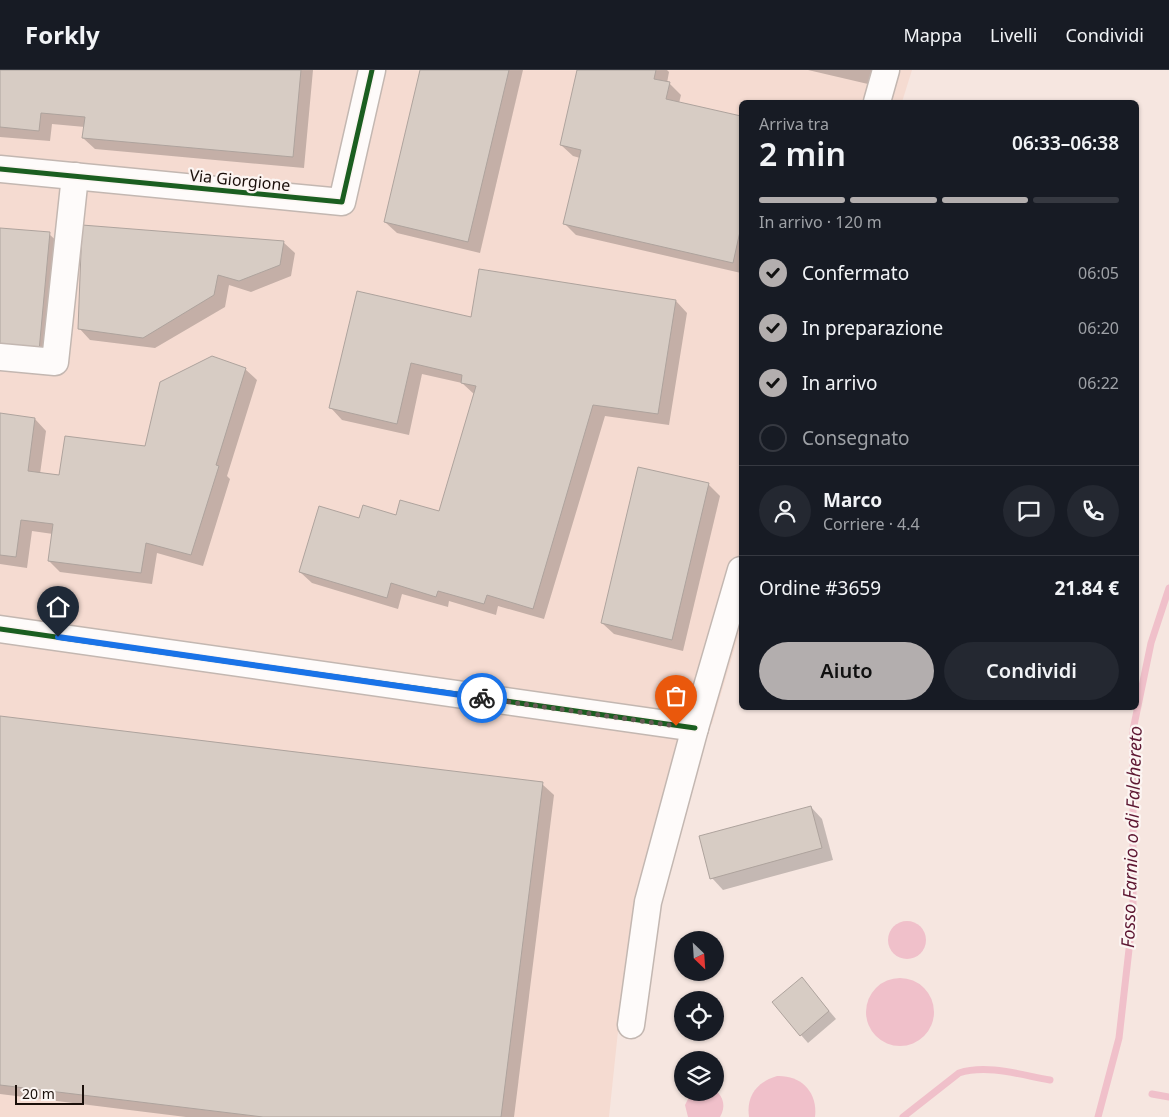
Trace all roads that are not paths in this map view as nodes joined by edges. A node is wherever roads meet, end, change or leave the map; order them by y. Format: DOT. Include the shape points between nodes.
graph roads {
  1 [pos="372,70"];
  2 [pos="886,70"];
  3 [pos="878,100"];
  4 [pos="0,169"];
  5 [pos="75,176"];
  6 [pos="0,357"];
  7 [pos="739,577"];
  8 [pos="0,629"];
  9 [pos="695,728"];
  10 [pos="631,1025"];
  1 -- 5 [label="street, Via Giorgione" via="342,202"];
  2 -- 3 [label="street"];
  4 -- 5 [label="street, Via Giorgione"];
  5 -- 6 [label="street" via="55,362"];
  7 -- 9 [label="street"];
  8 -- 9 [label="street"];
  9 -- 10 [label="street" via="648,902"];
}
